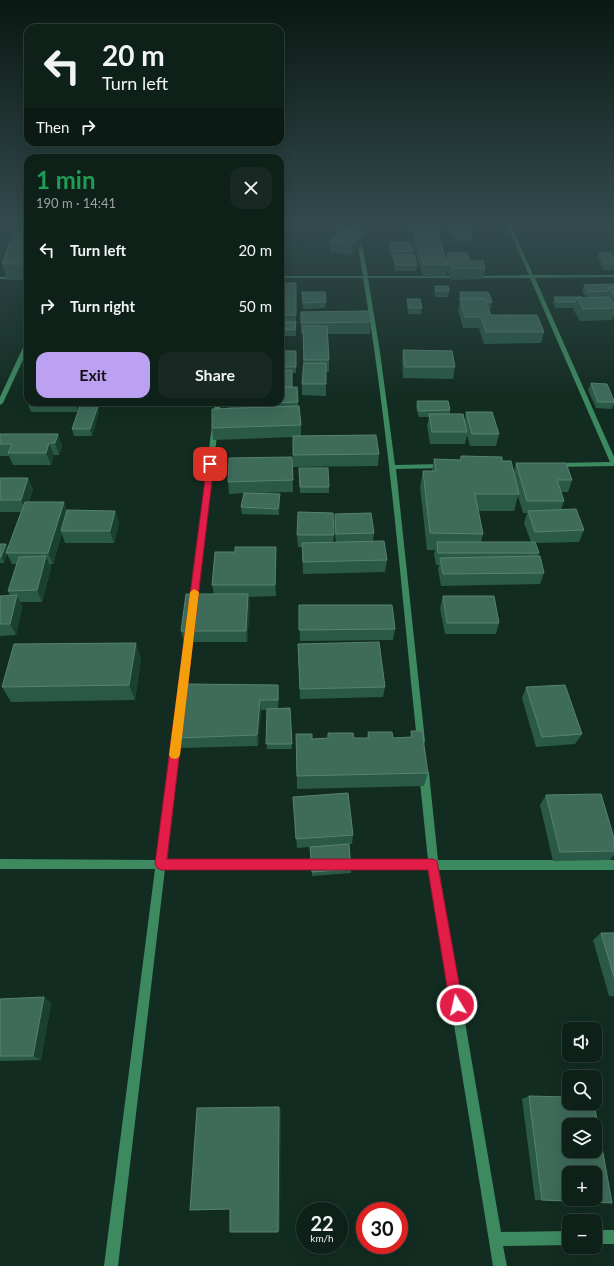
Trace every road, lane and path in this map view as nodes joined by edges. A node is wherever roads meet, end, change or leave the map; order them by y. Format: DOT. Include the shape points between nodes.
graph roads {
  1 [pos="367,282"];
  2 [pos="532,282"];
  3 [pos="24,352"];
  4 [pos="0,386"];
  5 [pos="8,386"];
  6 [pos="0,403"];
  7 [pos="218,406"];
  8 [pos="614,464"];
  9 [pos="551,465"];
  10 [pos="393,466"];
  11 [pos="448,466"];
  12 [pos="421,748"];
  13 [pos="423,763"];
  14 [pos="0,864"];
  15 [pos="161,864"];
  16 [pos="433,865"];
  17 [pos="614,865"];
  18 [pos="602,1237"];
  19 [pos="614,1237"];
  20 [pos="562,1238"];
  21 [pos="496,1239"];
  22 [pos="112,1266"];
  23 [pos="500,1266"];
  1 -- 10 [label="street"];
  2 -- 8 [label="street"];
  3 -- 5 [label="street"];
  4 -- 5 [label="street"];
  5 -- 6 [label="street"];
  7 -- 15 [label="street"];
  8 -- 9 [label="street"];
  10 -- 11 [label="street"];
  10 -- 12 [label="street"];
  13 -- 16 [label="street"];
  14 -- 15 [label="street"];
  15 -- 16 [label="street"];
  15 -- 22 [label="street"];
  16 -- 17 [label="street"];
  16 -- 21 [label="street"];
  18 -- 19 [label="street"];
  20 -- 21 [label="street"];
  21 -- 23 [label="street"];
}
